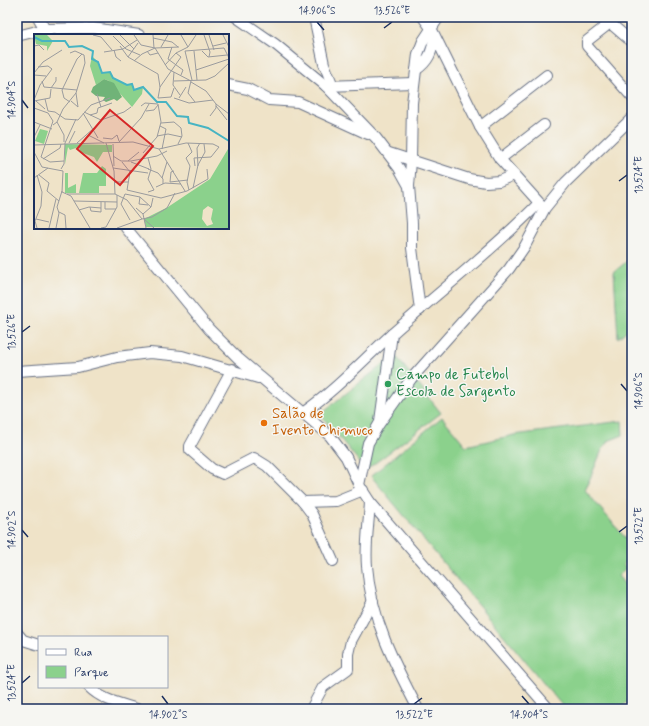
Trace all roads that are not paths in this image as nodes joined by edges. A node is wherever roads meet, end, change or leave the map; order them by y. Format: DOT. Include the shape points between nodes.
graph roads {
  1 [pos="38,17"];
  2 [pos="236,17"];
  3 [pos="314,17"];
  4 [pos="423,17"];
  5 [pos="439,17"];
  6 [pos="606,20"];
  7 [pos="47,32"];
  8 [pos="433,33"];
  9 [pos="132,34"];
  10 [pos="17,36"];
  11 [pos="632,42"];
  12 [pos="547,76"];
  13 [pos="413,83"];
  14 [pos="229,85"];
  15 [pos="329,86"];
  16 [pos="632,97"];
  17 [pos="632,118"];
  18 [pos="544,125"];
  19 [pos="480,127"];
  20 [pos="376,138"];
  21 [pos="389,153"];
  22 [pos="500,159"];
  23 [pos="411,161"];
  24 [pos="514,175"];
  25 [pos="409,186"];
  26 [pos="542,206"];
  27 [pos="127,229"];
  28 [pos="420,310"];
  29 [pos="392,334"];
  30 [pos="232,369"];
  31 [pos="17,371"];
  32 [pos="262,379"];
  33 [pos="304,412"];
  34 [pos="379,424"];
  35 [pos="361,488"];
  36 [pos="303,502"];
  37 [pos="370,502"];
  38 [pos="333,561"];
  39 [pos="373,601"];
  40 [pos="17,633"];
  41 [pos="38,645"];
  42 [pos="90,688"];
  43 [pos="136,709"];
  44 [pos="312,709"];
  45 [pos="418,709"];
  46 [pos="549,709"];
  1 -- 7 [label="street"];
  2 -- 15 [label="street"];
  3 -- 15 [label="street"];
  4 -- 8 [label="street"];
  5 -- 8 [label="street"];
  6 -- 11 [label="street"];
  6 -- 16 [label="street" via="587,42 587,46"];
  7 -- 9 [label="street" via="93,28"];
  7 -- 10 [label="street"];
  8 -- 13 [label="street" via="423,41"];
  8 -- 19 [label="street"];
  12 -- 19 [label="street"];
  13 -- 15 [label="street"];
  13 -- 23 [label="street"];
  14 -- 20 [label="street" via="248,89 269,100 298,102"];
  15 -- 20 [label="street"];
  17 -- 26 [label="street"];
  18 -- 22 [label="street"];
  19 -- 22 [label="street"];
  20 -- 21 [label="street"];
  21 -- 23 [label="street"];
  21 -- 25 [label="street"];
  22 -- 24 [label="street"];
  23 -- 24 [label="street" via="486,182 499,181"];
  23 -- 25 [label="street"];
  24 -- 26 [label="street"];
  25 -- 28 [label="street" via="412,248"];
  26 -- 28 [label="street"];
  26 -- 34 [label="street" via="525,246 509,269 416,373"];
  27 -- 32 [label="street" via="209,329"];
  28 -- 29 [label="street"];
  29 -- 33 [label="street" via="329,394"];
  29 -- 34 [label="street"];
  30 -- 31 [label="street" via="182,356 150,353 117,357 78,367"];
  30 -- 32 [label="street"];
  30 -- 36 [label="street" via="190,450 222,474 247,460 259,460"];
  32 -- 33 [label="street"];
  33 -- 35 [label="street" via="330,436 346,457"];
  34 -- 35 [label="street" via="368,443"];
  35 -- 36 [label="street" via="336,501"];
  35 -- 37 [label="street"];
  36 -- 38 [label="street" via="312,514"];
  37 -- 39 [label="street" via="367,566"];
  37 -- 46 [label="street"];
  39 -- 44 [label="street" via="351,641 348,669 323,687"];
  39 -- 45 [label="street" via="390,656"];
  40 -- 41 [label="street" via="23,640"];
  42 -- 43 [label="street" via="102,697"];
}
